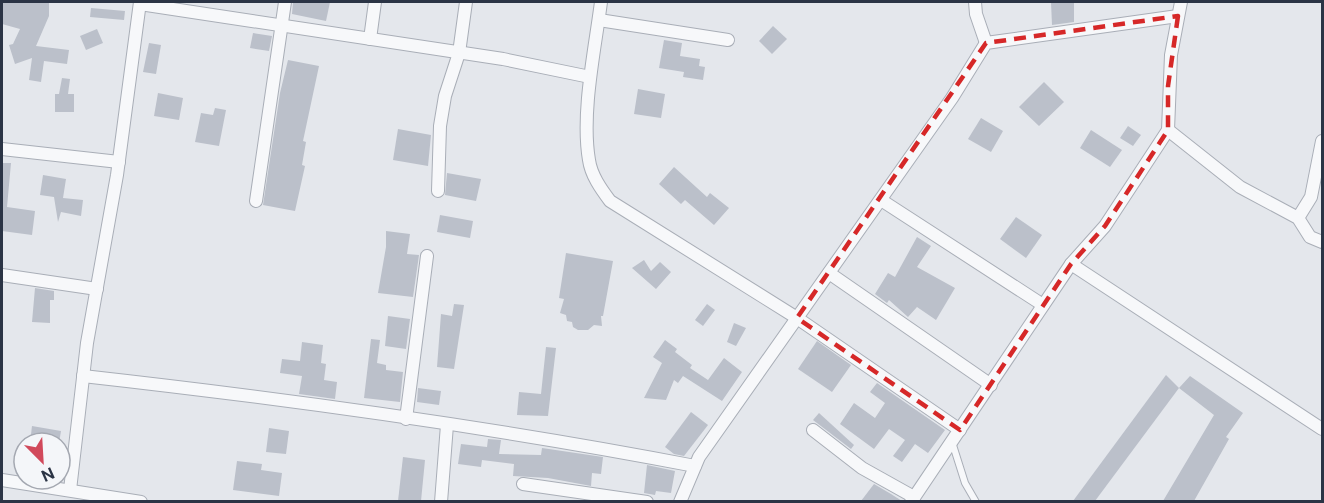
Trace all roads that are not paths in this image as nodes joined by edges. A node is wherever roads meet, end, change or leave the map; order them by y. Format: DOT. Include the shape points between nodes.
graph roads {
  1 [pos="285,2"];
  2 [pos="375,2"];
  3 [pos="466,2"];
  4 [pos="602,2"];
  5 [pos="975,2"];
  6 [pos="1181,2"];
  7 [pos="140,3"];
  8 [pos="1178,16"];
  9 [pos="599,20"];
  10 [pos="282,26"];
  11 [pos="370,39"];
  12 [pos="728,40"];
  13 [pos="986,43"];
  14 [pos="459,52"];
  15 [pos="590,77"];
  16 [pos="1168,130"];
  17 [pos="1323,141"];
  18 [pos="2,149"];
  19 [pos="119,162"];
  20 [pos="438,191"];
  21 [pos="880,200"];
  22 [pos="256,201"];
  23 [pos="1298,218"];
  24 [pos="1323,242"];
  25 [pos="427,256"];
  26 [pos="1071,264"];
  27 [pos="829,273"];
  28 [pos="2,275"];
  29 [pos="97,289"];
  30 [pos="1044,305"];
  31 [pos="797,318"];
  32 [pos="83,376"];
  33 [pos="991,385"];
  34 [pos="406,419"];
  35 [pos="447,425"];
  36 [pos="1323,429"];
  37 [pos="813,430"];
  38 [pos="960,430"];
  39 [pos="952,442"];
  40 [pos="695,466"];
  41 [pos="2,480"];
  42 [pos="523,484"];
  43 [pos="75,495"];
  44 [pos="114,499"];
  45 [pos="912,499"];
  46 [pos="141,501"];
  47 [pos="441,501"];
  48 [pos="647,501"];
  49 [pos="680,501"];
  50 [pos="976,501"];
  1 -- 10 [label="street"];
  2 -- 11 [label="street"];
  3 -- 14 [label="street"];
  4 -- 9 [label="street"];
  5 -- 13 [label="street" via="975,14"];
  6 -- 8 [label="street"];
  7 -- 10 [label="street"];
  7 -- 19 [label="street"];
  8 -- 13 [label="street"];
  8 -- 16 [label="street" via="1168,86"];
  9 -- 12 [label="street"];
  9 -- 15 [label="street"];
  10 -- 11 [label="street"];
  10 -- 22 [label="street"];
  11 -- 14 [label="street"];
  13 -- 21 [label="street"];
  14 -- 15 [label="street"];
  14 -- 20 [label="street" via="440,126"];
  15 -- 31 [label="street" via="589,160 610,201"];
  16 -- 23 [label="street" via="1240,187"];
  16 -- 26 [label="street" via="1105,225"];
  17 -- 23 [label="street" via="1311,196"];
  18 -- 19 [label="street"];
  19 -- 29 [label="street"];
  21 -- 27 [label="street"];
  21 -- 30 [label="street"];
  23 -- 24 [label="street" via="1310,237"];
  25 -- 34 [label="street"];
  26 -- 30 [label="street"];
  26 -- 36 [label="street"];
  27 -- 31 [label="street"];
  27 -- 33 [label="street"];
  28 -- 29 [label="street"];
  29 -- 32 [label="street"];
  30 -- 33 [label="street"];
  31 -- 38 [label="street"];
  31 -- 40 [label="street"];
  32 -- 34 [label="street" via="270,397"];
  32 -- 43 [label="street"];
  33 -- 38 [label="street"];
  34 -- 35 [label="street"];
  35 -- 40 [label="street"];
  35 -- 47 [label="street"];
  37 -- 45 [label="street" via="862,468"];
  38 -- 39 [label="street"];
  39 -- 45 [label="street"];
  39 -- 50 [label="lane" via="965,483"];
  40 -- 49 [label="street"];
  41 -- 43 [label="street"];
  42 -- 48 [label="street"];
  43 -- 44 [label="street"];
  44 -- 46 [label="street"];
}
